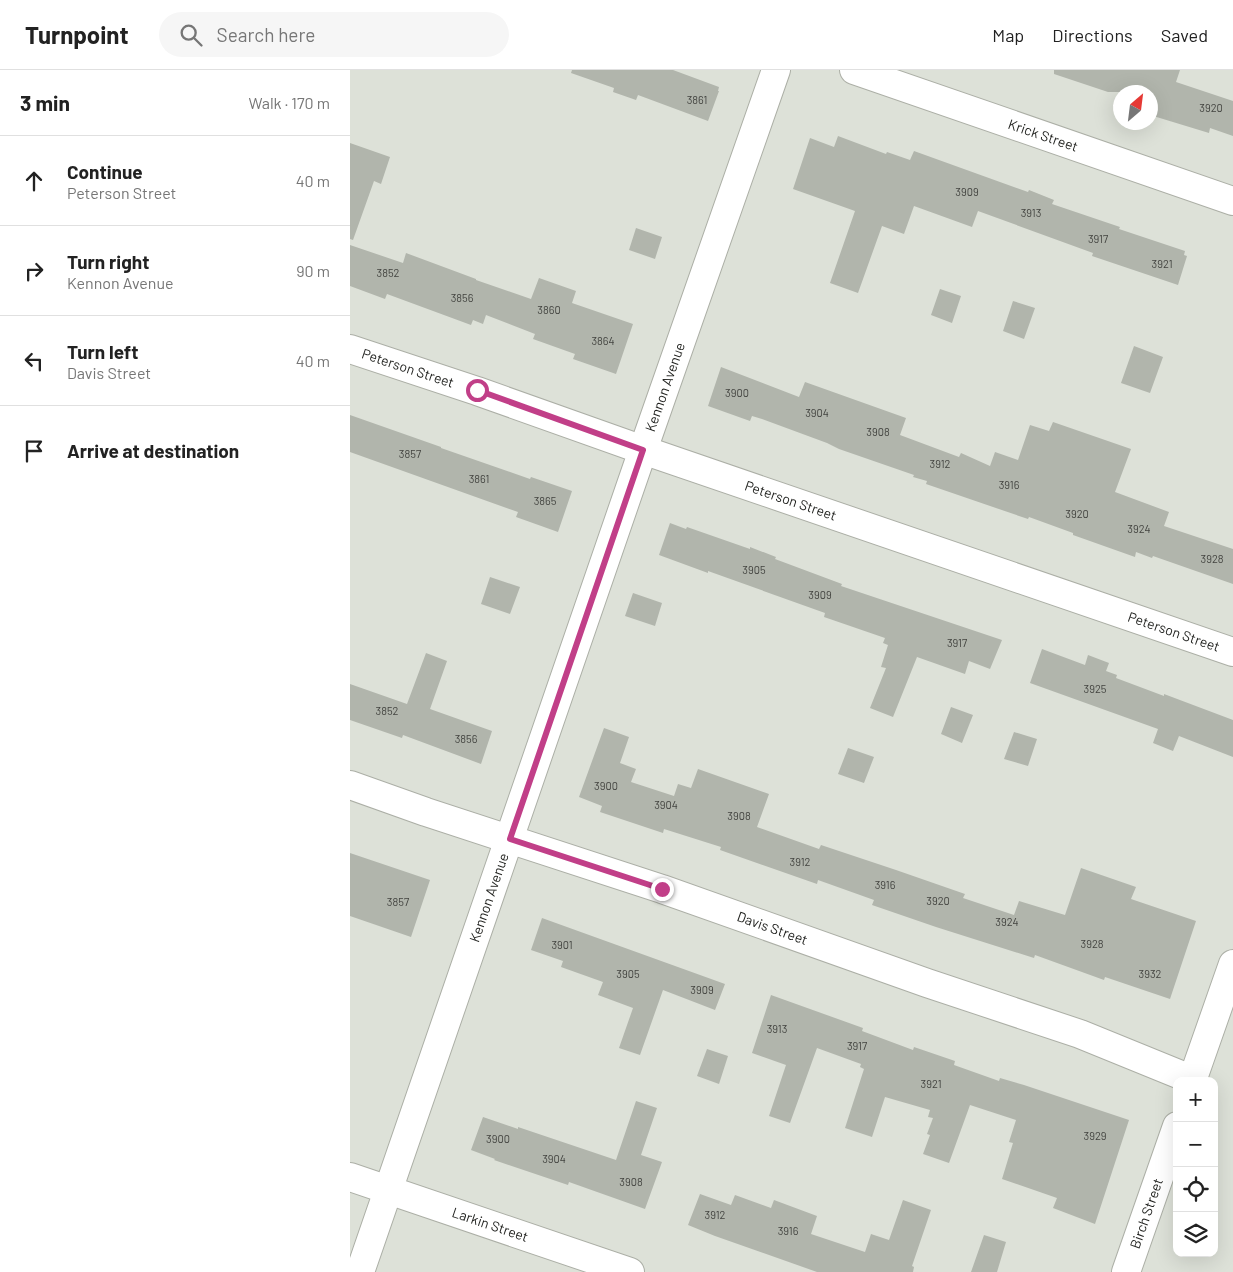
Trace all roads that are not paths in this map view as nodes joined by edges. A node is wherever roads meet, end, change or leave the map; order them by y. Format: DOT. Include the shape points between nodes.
graph roads {
  1 [pos="776,70"];
  2 [pos="854,70"];
  3 [pos="1233,201"];
  4 [pos="350,349"];
  5 [pos="643,450"];
  6 [pos="1233,652"];
  7 [pos="350,785"];
  8 [pos="510,839"];
  9 [pos="1233,964"];
  10 [pos="1186,1077"];
  11 [pos="1194,1077"];
  12 [pos="1173,1137"];
  13 [pos="350,1177"];
  14 [pos="388,1191"];
  15 [pos="360,1272"];
  16 [pos="630,1272"];
  17 [pos="1126,1272"];
  1 -- 5 [label="street, Kennon Avenue"];
  2 -- 3 [label="street, Krick Street"];
  4 -- 5 [label="street, Peterson Street" via="477,390"];
  5 -- 6 [label="street, Peterson Street"];
  5 -- 8 [label="street, Kennon Avenue"];
  7 -- 8 [label="street, Davis Street"];
  8 -- 10 [label="street, Davis Street" via="1080,1034"];
  8 -- 14 [label="street, Kennon Avenue"];
  9 -- 11 [label="street"];
  12 -- 17 [label="street, Birch Street"];
  13 -- 14 [label="street, Larkin Street"];
  14 -- 15 [label="street, Kennon Avenue"];
  14 -- 16 [label="street, Larkin Street"];
}
